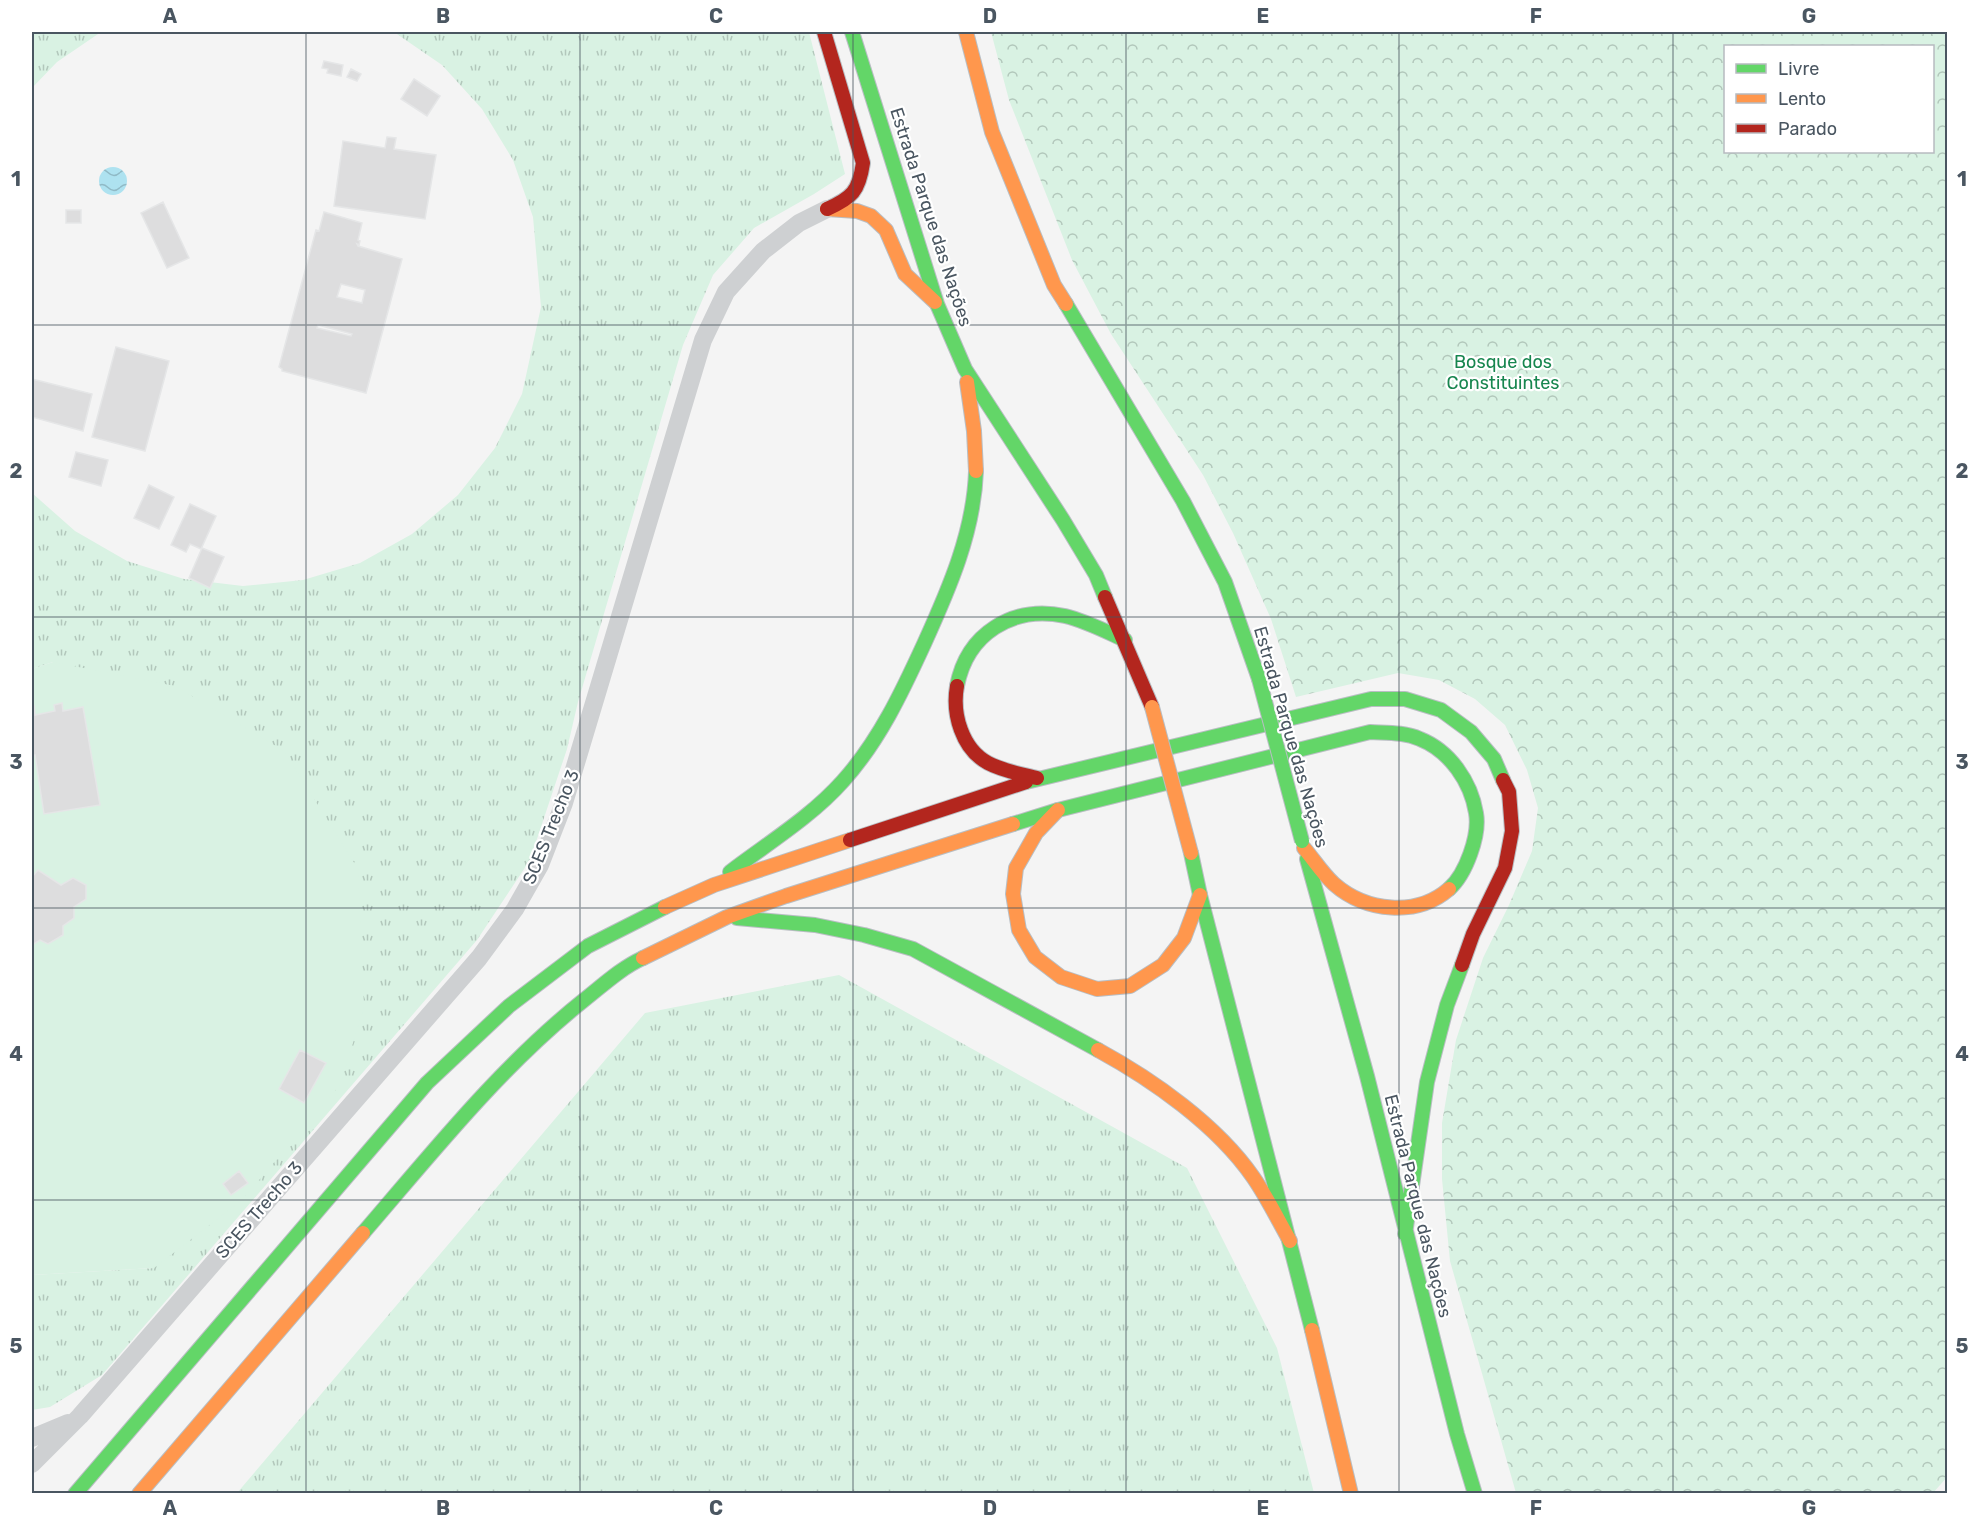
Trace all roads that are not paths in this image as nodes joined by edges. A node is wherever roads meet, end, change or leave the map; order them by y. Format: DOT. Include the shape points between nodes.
graph roads {
  1 [pos="824,32"];
  2 [pos="852,32"];
  3 [pos="966,32"];
  4 [pos="826,209"];
  5 [pos="937,304"];
  6 [pos="965,369"];
  7 [pos="1125,640"];
  8 [pos="1037,778"];
  9 [pos="1058,810"];
  10 [pos="1303,844"];
  11 [pos="714,885"];
  12 [pos="1200,895"];
  13 [pos="727,917"];
  14 [pos="1405,1234"];
  15 [pos="1290,1240"];
  16 [pos="73,1421"];
  17 [pos="32,1438"];
  18 [pos="32,1464"];
  19 [pos="75,1494"];
  20 [pos="139,1494"];
  21 [pos="1351,1494"];
  22 [pos="1475,1494"];
  1 -- 4 [label="highway" via="863,163 852,197"];
  2 -- 5 [label="highway, Estrada Parque das Nações"];
  3 -- 10 [label="highway, Estrada Parque das Nações, bridge" via="992,132 1054,285 1194,522 1225,582 1259,679"];
  4 -- 5 [label="highway" via="872,216 886,230 905,273"];
  4 -- 16 [label="street, SCES Trecho 3" via="799,223 763,251 726,292 703,340 564,803 540,865 515,909 479,958"];
  5 -- 6 [label="highway, Estrada Parque das Nações"];
  6 -- 7 [label="highway, Estrada Parque das Nações" via="1096,575"];
  6 -- 11 [label="highway" via="976,434 976,483 964,542 941,606 907,681 873,741 842,781 803,818"];
  7 -- 8 [label="highway" via="1080,620 1051,614 1005,622 988,630 970,650 955,701 959,730 978,756 1000,768"];
  7 -- 12 [label="highway, Estrada Parque das Nações, bridge" via="1152,707"];
  8 -- 11 [label="highway"];
  8 -- 14 [label="highway" via="1371,699 1405,699 1442,710 1471,732 1494,759 1509,792 1512,831 1505,868 1473,934 1447,1005 1427,1082"];
  9 -- 10 [label="highway" via="1370,732 1421,739 1446,755 1466,781 1477,815 1472,854 1456,883 1440,897 1413,907 1386,909 1355,898 1334,884"];
  9 -- 12 [label="highway" via="1036,833 1016,868 1013,894 1019,930 1035,957 1061,977 1097,989 1130,986 1163,965 1184,938"];
  9 -- 13 [label="highway"];
  10 -- 14 [label="highway, Estrada Parque das Nações"];
  11 -- 19 [label="highway" via="588,946 509,1006 435,1076"];
  12 -- 15 [label="highway, Estrada Parque das Nações"];
  13 -- 15 [label="highway" via="815,925 913,949 1102,1052 1175,1100 1220,1137 1253,1177"];
  13 -- 20 [label="highway" via="628,965 554,1024 469,1110"];
  14 -- 22 [label="highway, Estrada Parque das Nações"];
  15 -- 21 [label="highway, Estrada Parque das Nações"];
  16 -- 17 [label="street, SCES Trecho 3"];
  16 -- 18 [label="street, SCES Trecho 3"];
}
